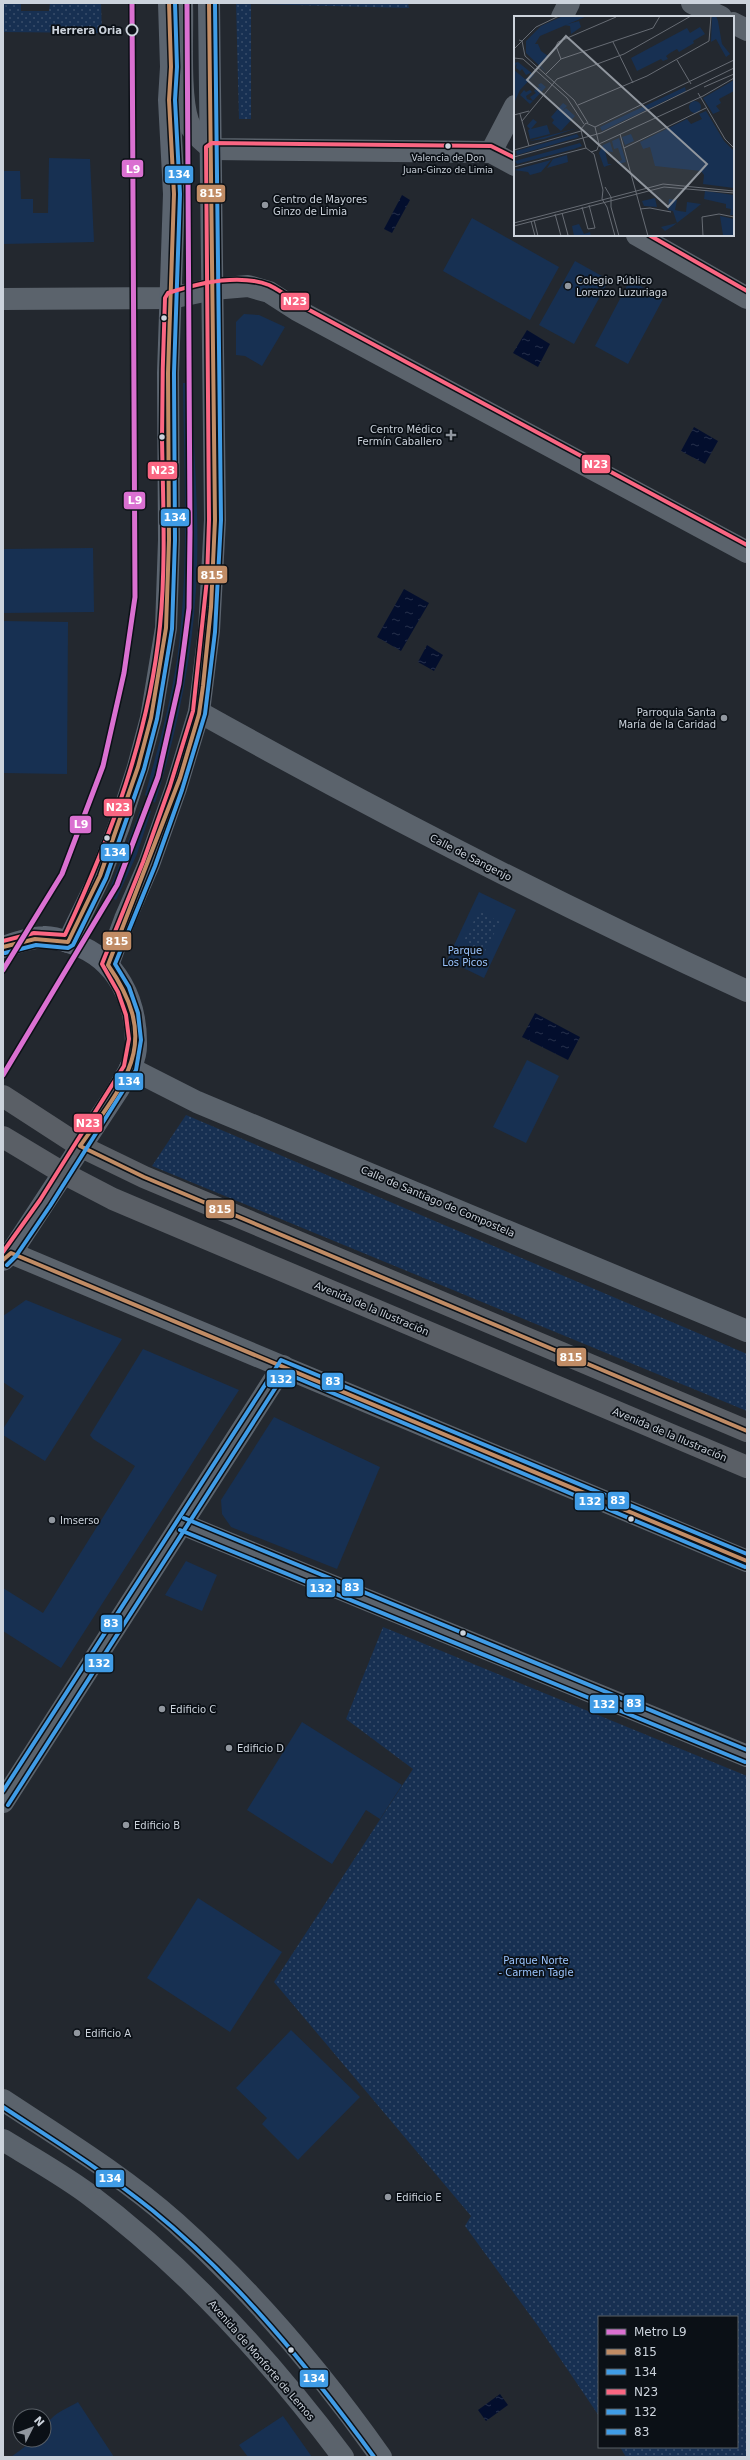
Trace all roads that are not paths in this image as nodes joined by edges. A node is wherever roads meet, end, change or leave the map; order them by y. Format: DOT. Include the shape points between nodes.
graph roads {
  1 [pos="169,3"];
  2 [pos="182,3"];
  3 [pos="209,3"];
  4 [pos="569,3"];
  5 [pos="692,3"];
  6 [pos="562,16"];
  7 [pos="719,16"];
  8 [pos="734,24"];
  9 [pos="747,30"];
  10 [pos="514,108"];
  11 [pos="212,149"];
  12 [pos="491,152"];
  13 [pos="514,164"];
  14 [pos="639,236"];
  15 [pos="213,289"];
  16 [pos="171,298"];
  17 [pos="747,298"];
  18 [pos="3,299"];
  19 [pos="747,552"];
  20 [pos="199,712"];
  21 [pos="68,942"];
  22 [pos="3,947"];
  23 [pos="108,965"];
  24 [pos="747,991"];
  25 [pos="130,1068"];
  26 [pos="3,1096"];
  27 [pos="3,1137"];
  28 [pos="80,1146"];
  29 [pos="63,1173"];
  30 [pos="7,1256"];
  31 [pos="747,1331"];
  32 [pos="283,1366"];
  33 [pos="747,1431"];
  34 [pos="747,1467"];
  35 [pos="182,1524"];
  36 [pos="747,1561"];
  37 [pos="747,1756"];
  38 [pos="3,1802"];
  39 [pos="3,2100"];
  40 [pos="3,2140"];
  41 [pos="343,2457"];
  42 [pos="381,2457"];
  1 -- 16 [label="main road" via="169,100 174,184"];
  2 -- 11 [label="street" via="185,104 188,121 195,134"];
  3 -- 11 [label="main road"];
  4 -- 6 [label="street"];
  5 -- 7 [label="street"];
  8 -- 9 [label="street"];
  10 -- 12 [label="street"];
  11 -- 12 [label="street"];
  11 -- 15 [label="main road"];
  12 -- 13 [label="street"];
  14 -- 17 [label="street"];
  15 -- 16 [label="street"];
  15 -- 19 [label="street" via="248,286 270,292 297,310"];
  15 -- 20 [label="main road" via="214,549 210,631"];
  16 -- 18 [label="street"];
  16 -- 21 [label="main road" via="168,373 168,584 166,628 159,675 138,767 119,826"];
  20 -- 23 [label="main road" via="159,837"];
  20 -- 24 [label="street, Calle de Sangenjo" via="456,850 630,937"];
  21 -- 22 [label="main road" via="46,937 22,940"];
  21 -- 23 [label="main road" via="90,950"];
  23 -- 25 [label="main road" via="121,982 131,1006 136,1046"];
  25 -- 28 [label="main road"];
  25 -- 31 [label="street, Calle de Santiago de Compostela" via="197,1102"];
  26 -- 28 [label="highway"];
  27 -- 29 [label="highway, Avenida de la Ilustración"];
  28 -- 29 [label="main road"];
  28 -- 33 [label="highway" via="144,1177"];
  29 -- 30 [label="main road"];
  29 -- 34 [label="highway, Avenida de la Ilustración" via="113,1199"];
  30 -- 32 [label="street"];
  32 -- 35 [label="street"];
  32 -- 36 [label="street"];
  35 -- 37 [label="street"];
  35 -- 38 [label="street"];
  39 -- 42 [label="street" via="106,2168 175,2222 281,2328 339,2399"];
  40 -- 41 [label="street, Avenida de Monforte de Lemos" via="86,2193 153,2247 209,2298 296,2398"];
}
